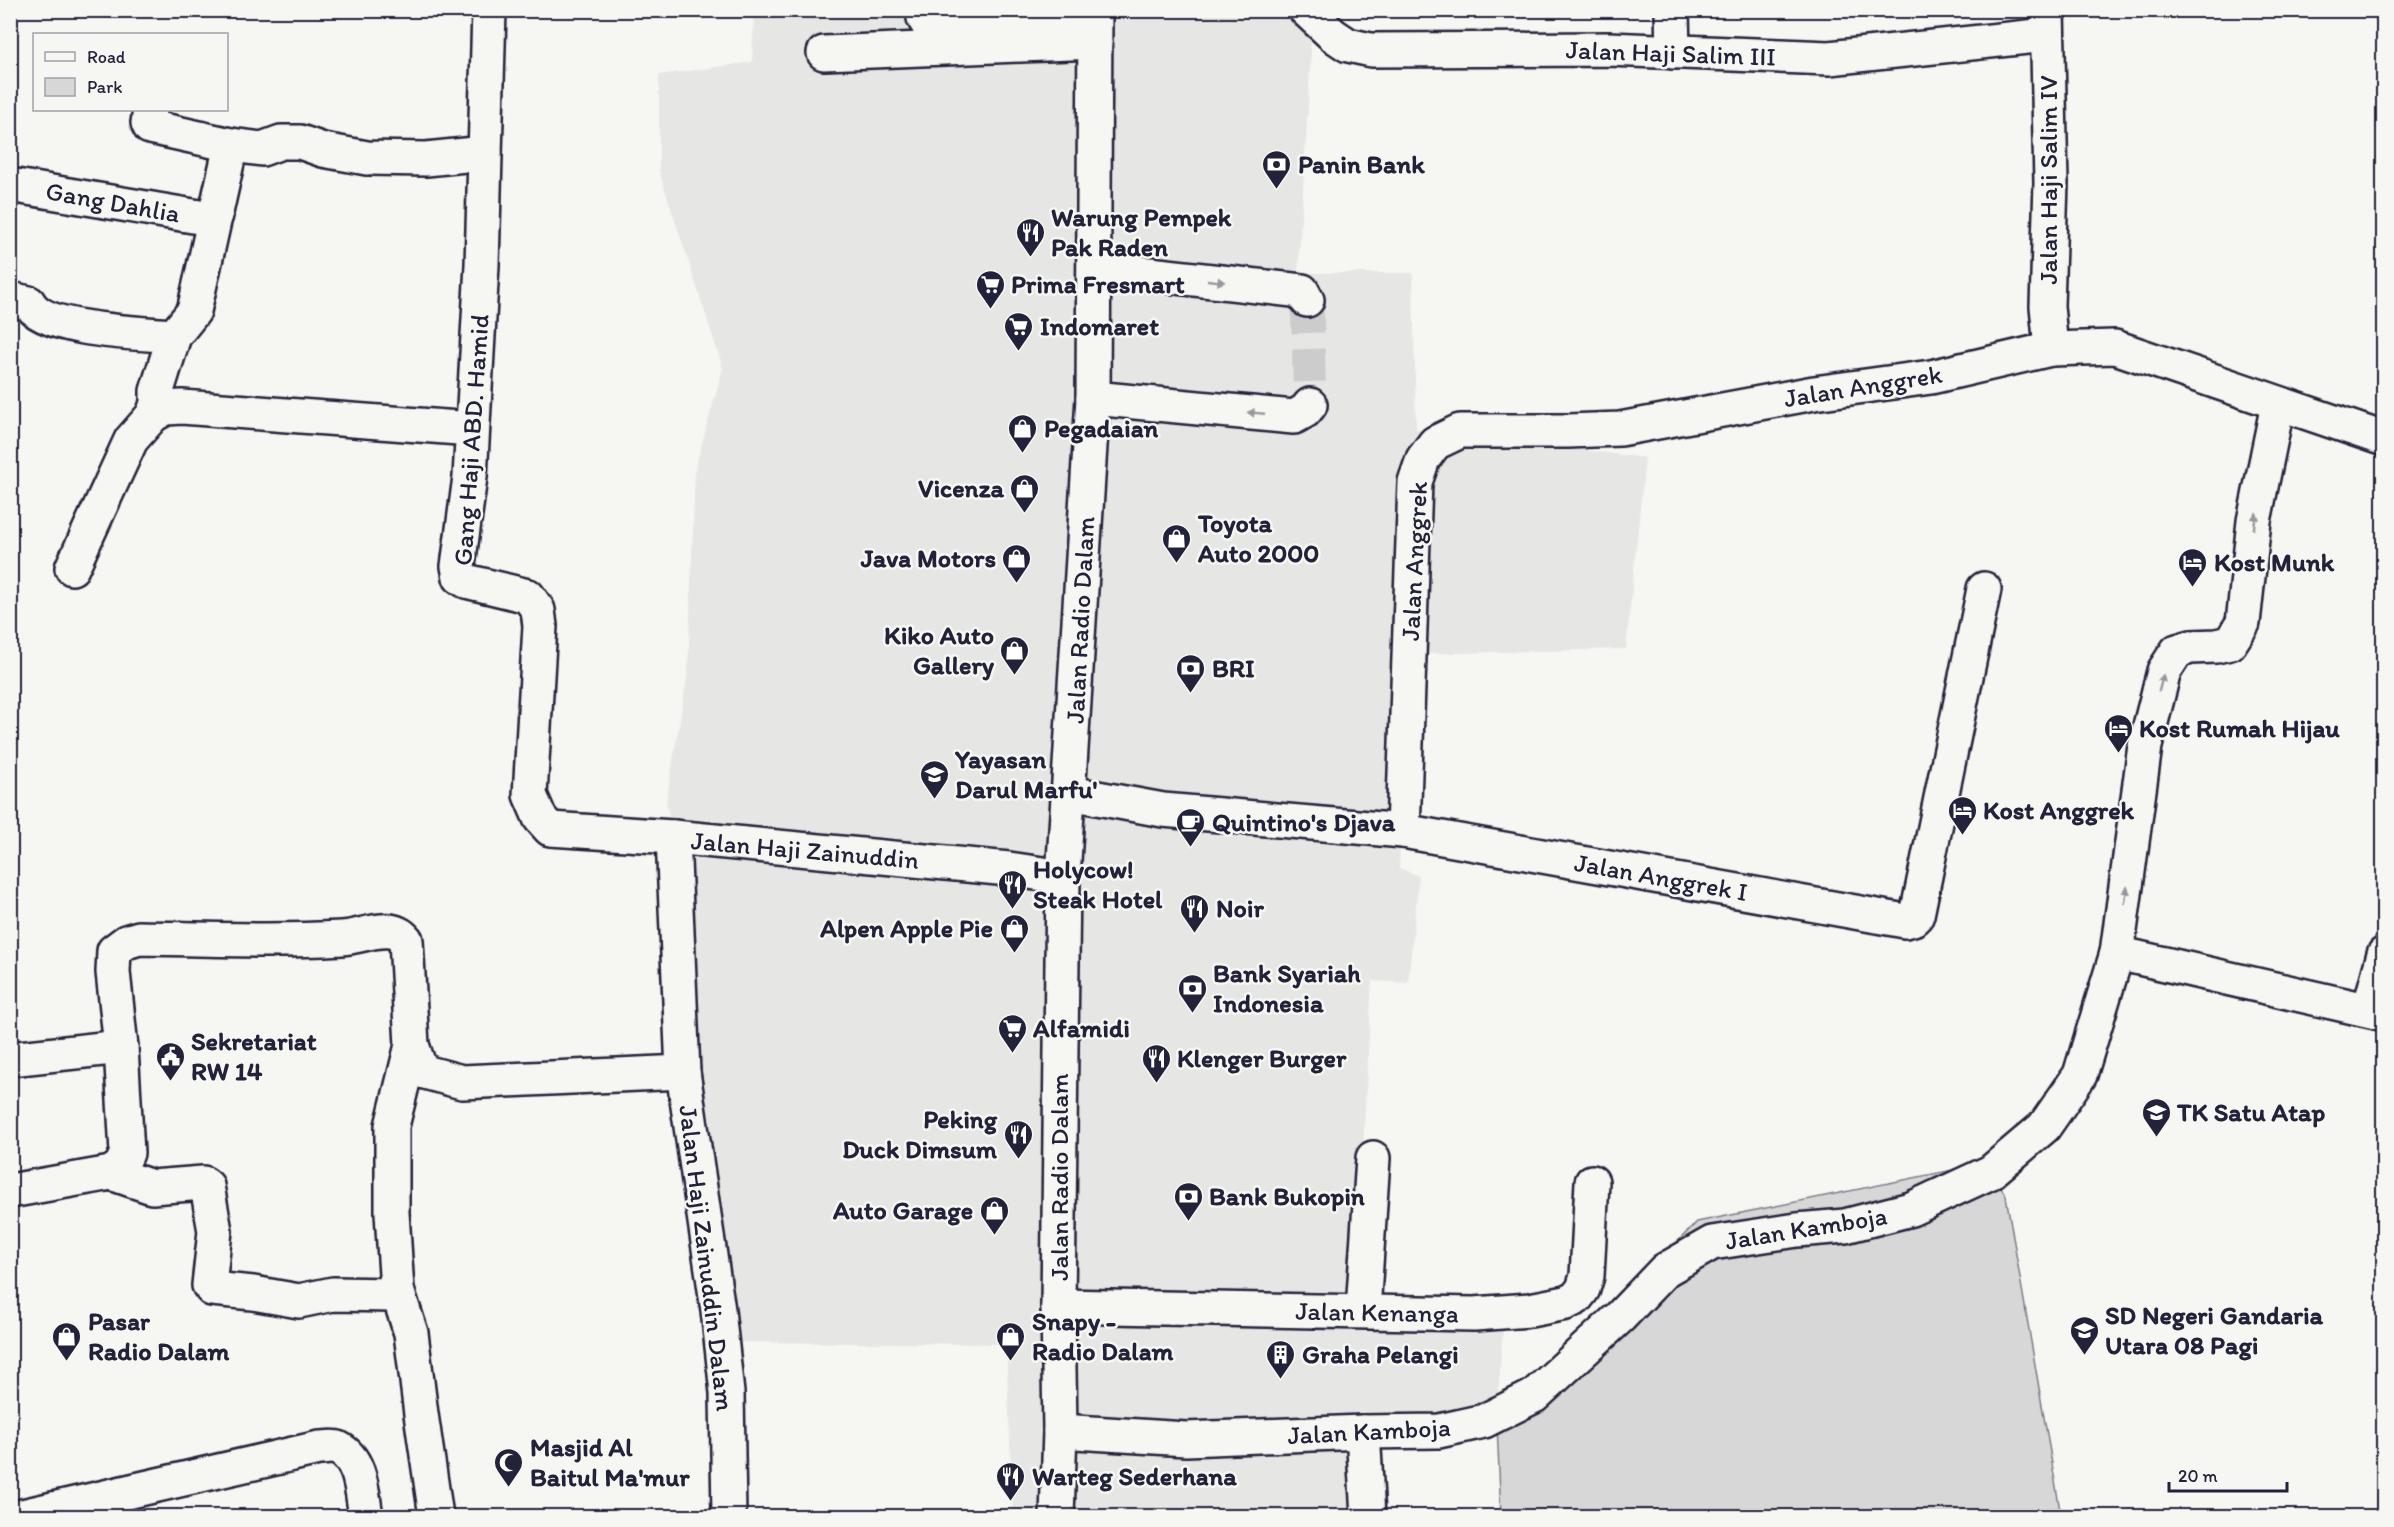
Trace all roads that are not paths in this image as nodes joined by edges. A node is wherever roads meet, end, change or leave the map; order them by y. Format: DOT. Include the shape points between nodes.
graph roads {
  1 [pos="489,10"];
  2 [pos="1306,10"];
  3 [pos="1672,10"];
  4 [pos="924,18"];
  5 [pos="1094,21"];
  6 [pos="2047,23"];
  7 [pos="1673,52"];
  8 [pos="824,53"];
  9 [pos="150,111"];
  10 [pos="231,146"];
  11 [pos="484,153"];
  12 [pos="10,185"];
  13 [pos="216,215"];
  14 [pos="1095,268"];
  15 [pos="10,299"];
  16 [pos="1307,300"];
  17 [pos="174,336"];
  18 [pos="2051,349"];
  19 [pos="1093,398"];
  20 [pos="2277,404"];
  21 [pos="1310,405"];
  22 [pos="153,416"];
  23 [pos="472,429"];
  24 [pos="2384,439"];
  25 [pos="72,568"];
  26 [pos="1984,589"];
  27 [pos="1070,793"];
  28 [pos="1403,831"];
  29 [pos="673,837"];
  30 [pos="1063,877"];
  31 [pos="2117,953"];
  32 [pos="2384,954"];
  33 [pos="2376,1012"];
  34 [pos="412,1046"];
  35 [pos="121,1047"];
  36 [pos="10,1059"];
  37 [pos="683,1072"];
  38 [pos="1373,1158"];
  39 [pos="111,1173"];
  40 [pos="1592,1182"];
  41 [pos="10,1191"];
  42 [pos="397,1290"];
  43 [pos="1058,1306"];
  44 [pos="1363,1311"];
  45 [pos="1060,1431"];
  46 [pos="1363,1432"];
  47 [pos="22,1516"];
  48 [pos="366,1516"];
  49 [pos="436,1516"];
  50 [pos="729,1516"];
  51 [pos="1057,1516"];
  52 [pos="1368,1516"];
  1 -- 11 [label="street, Gang Haji ABD. Hamid"];
  2 -- 7 [label="street, Jalan Haji Salim III" via="1348,45 1371,50"];
  3 -- 7 [label="street"];
  4 -- 5 [label="street" via="932,31 940,32"];
  5 -- 8 [label="street"];
  5 -- 14 [label="street, Jalan Radio Dalam"];
  6 -- 7 [label="street, Jalan Haji Salim III" via="1829,58"];
  6 -- 18 [label="street, Jalan Haji Salim IV" via="2051,183 2047,306"];
  9 -- 10 [label="street" via="150,127"];
  10 -- 11 [label="street" via="262,148 300,142 367,158 426,159"];
  10 -- 13 [label="street"];
  11 -- 23 [label="street, Gang Haji ABD. Hamid"];
  12 -- 13 [label="street, Gang Dahlia" via="205,218"];
  13 -- 17 [label="street" via="194,310"];
  14 -- 16 [label="street, one-way" via="1302,291"];
  14 -- 19 [label="street, Jalan Radio Dalam"];
  15 -- 17 [label="street" via="29,303 33,310 71,326"];
  17 -- 22 [label="street"];
  18 -- 20 [label="street, Jalan Anggrek" via="2115,347"];
  18 -- 28 [label="street, Jalan Anggrek" via="1932,377 1803,395 1620,429 1460,431 1434,443 1415,482"];
  21 -- 19 [label="street, one-way" via="1294,417"];
  19 -- 27 [label="street, Jalan Radio Dalam"];
  20 -- 24 [label="street, Jalan Anggrek"];
  31 -- 20 [label="street, Jalan Kamboja, one-way" via="2145,746 2164,671 2177,651 2230,643 2242,623 2254,521"];
  22 -- 23 [label="street" via="166,408 182,407"];
  22 -- 25 [label="street" via="131,440"];
  23 -- 29 [label="street, Gang Haji ABD. Hamid" via="458,566 460,577 466,581 528,596 538,610 531,795 540,818 550,829"];
  26 -- 28 [label="street, Jalan Anggrek I" via="1917,915 1913,919 1905,921"];
  27 -- 28 [label="street" via="1163,810"];
  27 -- 30 [label="street, Jalan Radio Dalam"];
  29 -- 30 [label="street, Jalan Haji Zainuddin"];
  29 -- 37 [label="street, Jalan Haji Zainuddin"];
  30 -- 43 [label="street, Jalan Radio Dalam"];
  31 -- 33 [label="street"];
  31 -- 46 [label="street, Jalan Kamboja" via="2080,1075 2044,1126 1991,1172 1911,1209 1845,1226 1712,1243 1665,1270 1534,1396 1484,1421 1439,1431"];
  32 -- 33 [label="street"];
  34 -- 35 [label="street" via="406,940 400,932 389,929 358,937 300,940 139,938 126,942 114,951"];
  34 -- 37 [label="street" via="421,1071 462,1082"];
  34 -- 42 [label="street" via="392,1126"];
  35 -- 36 [label="street"];
  35 -- 39 [label="street" via="127,1154 121,1166"];
  37 -- 50 [label="street, Jalan Haji Zainuddin Dalam" via="727,1393"];
  38 -- 44 [label="street"];
  39 -- 41 [label="street"];
  39 -- 42 [label="street" via="152,1187 203,1183 207,1186 215,1231 209,1285 212,1289 299,1301 333,1294 393,1294"];
  40 -- 44 [label="street, Jalan Kenanga" via="1587,1276 1576,1298 1558,1306 1474,1314"];
  42 -- 49 [label="street" via="411,1333"];
  43 -- 44 [label="street, Jalan Kenanga"];
  43 -- 45 [label="street, Jalan Radio Dalam"];
  45 -- 46 [label="street, Jalan Kamboja" via="1186,1439"];
  45 -- 51 [label="street, Jalan Radio Dalam"];
  46 -- 52 [label="street"];
  47 -- 48 [label="street" via="337,1447 357,1467"];
}
